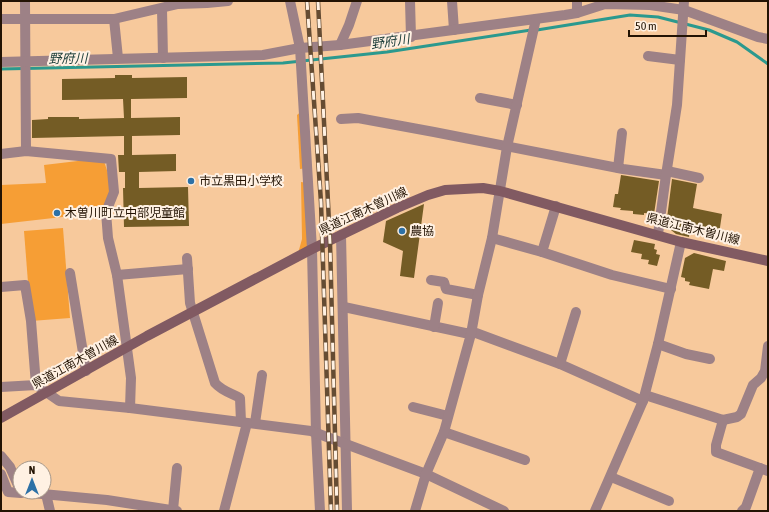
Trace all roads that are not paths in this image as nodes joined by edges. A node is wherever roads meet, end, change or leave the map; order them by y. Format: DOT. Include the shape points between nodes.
graph roads {
  1 [pos="25,1"];
  2 [pos="228,1"];
  3 [pos="290,1"];
  4 [pos="357,1"];
  5 [pos="410,1"];
  6 [pos="452,1"];
  7 [pos="577,1"];
  8 [pos="605,2"];
  9 [pos="162,9"];
  10 [pos="684,9"];
  11 [pos="577,13"];
  12 [pos="25,18"];
  13 [pos="114,18"];
  14 [pos="1,19"];
  15 [pos="536,20"];
  16 [pos="454,30"];
  17 [pos="410,37"];
  18 [pos="768,39"];
  19 [pos="340,45"];
  20 [pos="300,51"];
  21 [pos="648,56"];
  22 [pos="118,58"];
  23 [pos="163,58"];
  24 [pos="680,60"];
  25 [pos="1,62"];
  26 [pos="26,63"];
  27 [pos="480,98"];
  28 [pos="517,105"];
  29 [pos="341,118"];
  30 [pos="622,133"];
  31 [pos="507,147"];
  32 [pos="26,151"];
  33 [pos="1,154"];
  34 [pos="618,168"];
  35 [pos="666,173"];
  36 [pos="699,178"];
  37 [pos="500,192"];
  38 [pos="556,206"];
  39 [pos="658,234"];
  40 [pos="341,235"];
  41 [pos="492,238"];
  42 [pos="681,242"];
  43 [pos="312,249"];
  44 [pos="542,252"];
  45 [pos="187,258"];
  46 [pos="768,259"];
  47 [pos="188,269"];
  48 [pos="70,273"];
  49 [pos="117,275"];
  50 [pos="431,280"];
  51 [pos="1,287"];
  52 [pos="671,289"];
  53 [pos="478,295"];
  54 [pos="438,303"];
  55 [pos="344,307"];
  56 [pos="193,312"];
  57 [pos="576,312"];
  58 [pos="434,327"];
  59 [pos="471,334"];
  60 [pos="658,344"];
  61 [pos="768,346"];
  62 [pos="127,348"];
  63 [pos="710,359"];
  64 [pos="560,364"];
  65 [pos="86,370"];
  66 [pos="262,375"];
  67 [pos="36,385"];
  68 [pos="1,387"];
  69 [pos="48,392"];
  70 [pos="644,398"];
  71 [pos="413,407"];
  72 [pos="130,408"];
  73 [pos="448,416"];
  74 [pos="1,418"];
  75 [pos="723,420"];
  76 [pos="248,423"];
  77 [pos="444,432"];
  78 [pos="316,433"];
  79 [pos="347,443"];
  80 [pos="525,460"];
  81 [pos="3,462"];
  82 [pos="177,468"];
  83 [pos="764,470"];
  84 [pos="12,472"];
  85 [pos="1,474"];
  86 [pos="426,474"];
  87 [pos="611,477"];
  88 [pos="12,492"];
  89 [pos="52,495"];
  90 [pos="749,498"];
  91 [pos="47,500"];
  92 [pos="669,501"];
  93 [pos="759,502"];
  94 [pos="175,510"];
  95 [pos="50,511"];
  96 [pos="224,511"];
  97 [pos="320,511"];
  98 [pos="347,511"];
  99 [pos="415,511"];
  100 [pos="504,511"];
  101 [pos="595,511"];
  102 [pos="742,511"];
  1 -- 12 [label="street"];
  2 -- 9 [label="street" via="178,4"];
  3 -- 20 [label="street"];
  4 -- 19 [label="street"];
  5 -- 17 [label="street"];
  6 -- 16 [label="street"];
  7 -- 11 [label="street"];
  8 -- 10 [label="street"];
  8 -- 11 [label="street"];
  9 -- 13 [label="street"];
  9 -- 23 [label="street"];
  10 -- 18 [label="street"];
  10 -- 24 [label="street"];
  11 -- 15 [label="street"];
  12 -- 13 [label="street"];
  12 -- 14 [label="street"];
  12 -- 26 [label="street"];
  13 -- 22 [label="street"];
  15 -- 16 [label="street"];
  15 -- 28 [label="street"];
  16 -- 17 [label="street"];
  17 -- 19 [label="street"];
  19 -- 20 [label="street"];
  20 -- 23 [label="street" via="263,55"];
  20 -- 43 [label="street"];
  21 -- 24 [label="street"];
  22 -- 23 [label="street"];
  22 -- 26 [label="street"];
  24 -- 35 [label="street" via="678,105"];
  25 -- 26 [label="street"];
  26 -- 32 [label="street"];
  27 -- 28 [label="street"];
  28 -- 31 [label="street"];
  29 -- 31 [label="street" via="358,118"];
  30 -- 34 [label="street"];
  31 -- 34 [label="street"];
  31 -- 37 [label="street"];
  32 -- 33 [label="street"];
  32 -- 49 [label="street" via="111,159 114,192 106,212 108,238"];
  34 -- 35 [label="street"];
  35 -- 36 [label="street"];
  35 -- 39 [label="street"];
  37 -- 38 [label="main road, 県道江南木曽川線"];
  37 -- 40 [label="main road, 県道江南木曽川線" via="483,188 445,190 397,208"];
  37 -- 41 [label="street"];
  38 -- 39 [label="main road, 県道江南木曽川線"];
  38 -- 44 [label="street"];
  39 -- 42 [label="main road, 県道江南木曽川線"];
  40 -- 43 [label="main road, 県道江南木曽川線"];
  40 -- 55 [label="street"];
  41 -- 44 [label="street"];
  41 -- 53 [label="street"];
  42 -- 46 [label="main road, 県道江南木曽川線"];
  42 -- 52 [label="street"];
  43 -- 56 [label="main road, 県道江南木曽川線"];
  43 -- 78 [label="street"];
  44 -- 52 [label="street" via="612,275"];
  45 -- 47 [label="street"];
  47 -- 49 [label="street"];
  47 -- 56 [label="street"];
  48 -- 65 [label="street"];
  49 -- 62 [label="street"];
  50 -- 53 [label="street" via="444,282 446,289"];
  51 -- 67 [label="street" via="25,286 31,321"];
  52 -- 60 [label="street"];
  53 -- 59 [label="street"];
  54 -- 58 [label="street"];
  55 -- 58 [label="street"];
  55 -- 79 [label="street"];
  56 -- 62 [label="main road, 県道江南木曽川線"];
  56 -- 76 [label="street" via="215,383 221,390 240,398"];
  57 -- 64 [label="street"];
  58 -- 59 [label="street"];
  59 -- 64 [label="street" via="476,333"];
  59 -- 73 [label="street"];
  60 -- 63 [label="street"];
  60 -- 70 [label="street"];
  61 -- 75 [label="street" via="765,371 753,385 741,414"];
  62 -- 65 [label="main road, 県道江南木曽川線"];
  62 -- 72 [label="street" via="131,378"];
  64 -- 70 [label="street"];
  65 -- 69 [label="main road, 県道江南木曽川線"];
  66 -- 76 [label="street"];
  67 -- 68 [label="street"];
  67 -- 69 [label="street"];
  69 -- 72 [label="street" via="59,401"];
  69 -- 74 [label="main road, 県道江南木曽川線"];
  70 -- 75 [label="street"];
  70 -- 87 [label="street"];
  71 -- 73 [label="street"];
  72 -- 76 [label="street"];
  73 -- 77 [label="street"];
  75 -- 83 [label="street" via="716,452"];
  76 -- 78 [label="street" via="311,430"];
  76 -- 96 [label="street"];
  77 -- 80 [label="street"];
  77 -- 86 [label="street"];
  78 -- 79 [label="street"];
  78 -- 97 [label="street"];
  79 -- 86 [label="street"];
  79 -- 98 [label="street"];
  81 -- 84 [label="street"];
  82 -- 94 [label="street"];
  83 -- 90 [label="street"];
  85 -- 88 [label="street" via="8,492"];
  86 -- 99 [label="street"];
  86 -- 100 [label="street"];
  87 -- 92 [label="street"];
  87 -- 101 [label="street"];
  89 -- 94 [label="street"];
  90 -- 93 [label="street"];
  90 -- 102 [label="street"];
  91 -- 95 [label="street"];
}
